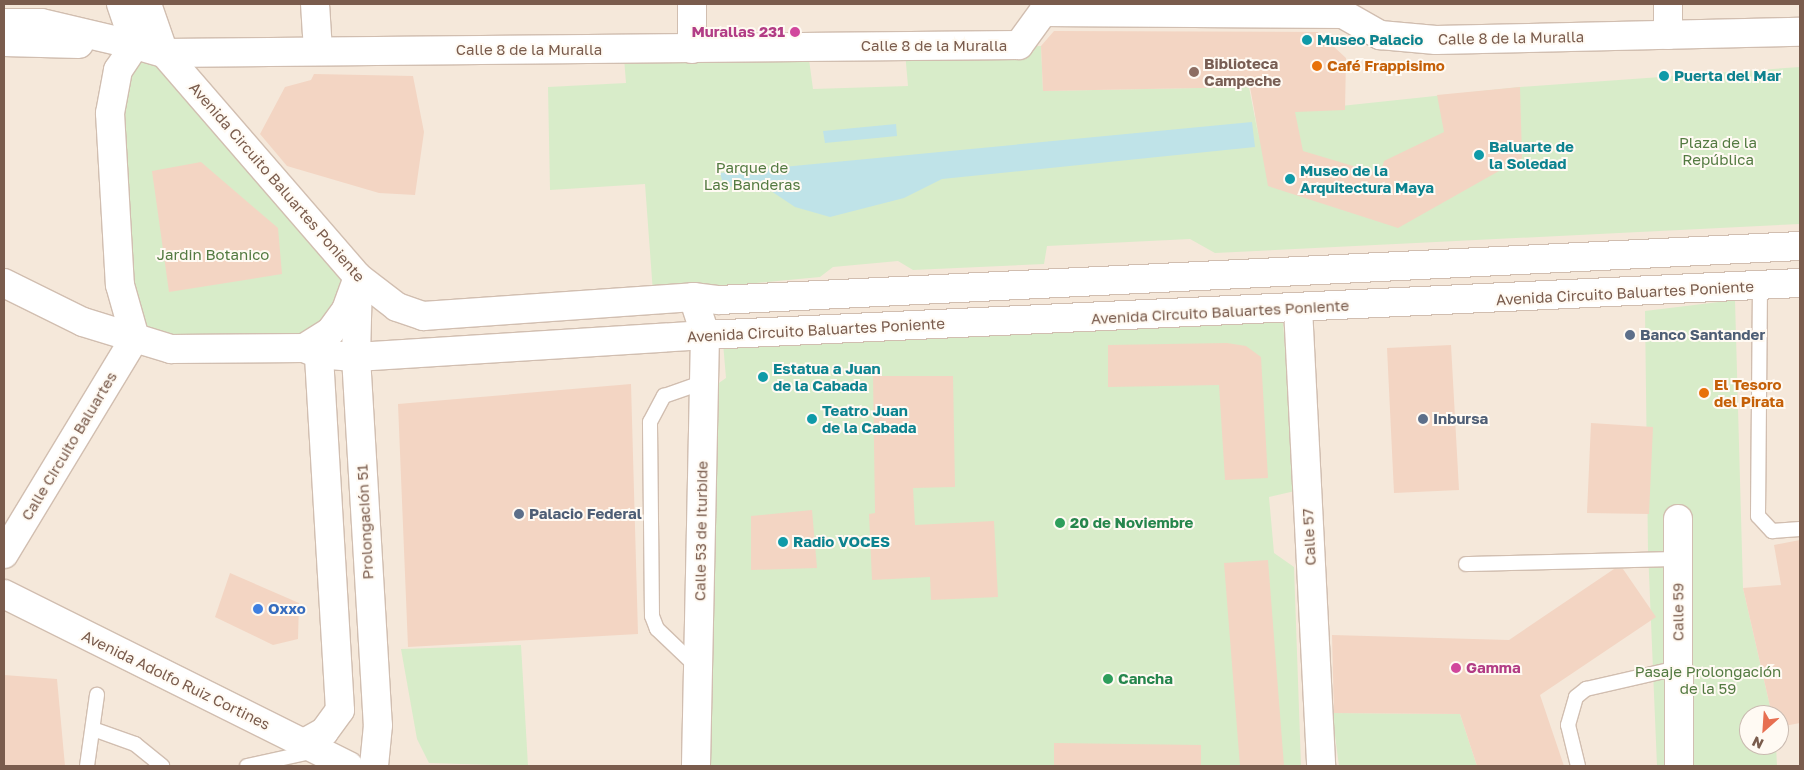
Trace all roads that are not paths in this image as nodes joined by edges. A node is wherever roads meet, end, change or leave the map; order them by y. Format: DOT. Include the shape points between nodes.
graph roads {
  1 [pos="121,4"];
  2 [pos="147,4"];
  3 [pos="315,4"];
  4 [pos="692,4"];
  5 [pos="1668,4"];
  6 [pos="1043,8"];
  7 [pos="1343,9"];
  8 [pos="4,22"];
  9 [pos="1800,32"];
  10 [pos="1668,35"];
  11 [pos="4,42"];
  12 [pos="135,45"];
  13 [pos="692,49"];
  14 [pos="318,52"];
  15 [pos="164,53"];
  16 [pos="1800,246"];
  17 [pos="358,278"];
  18 [pos="4,283"];
  19 [pos="1800,283"];
  20 [pos="1760,286"];
  21 [pos="694,297"];
  22 [pos="1298,308"];
  23 [pos="705,335"];
  24 [pos="136,338"];
  25 [pos="311,351"];
  26 [pos="356,357"];
  27 [pos="704,382"];
  28 [pos="1678,519"];
  29 [pos="1800,529"];
  30 [pos="4,554"];
  31 [pos="1678,559"];
  32 [pos="1466,564"];
  33 [pos="4,594"];
  34 [pos="698,668"];
  35 [pos="1678,668"];
  36 [pos="97,695"];
  37 [pos="93,729"];
  38 [pos="311,747"];
  39 [pos="87,766"];
  40 [pos="162,766"];
  41 [pos="247,766"];
  42 [pos="349,766"];
  43 [pos="374,766"];
  44 [pos="696,766"];
  45 [pos="1321,766"];
  46 [pos="1578,766"];
  47 [pos="1678,766"];
  1 -- 12 [label="main road"];
  2 -- 15 [label="main road"];
  3 -- 14 [label="main road"];
  4 -- 13 [label="main road"];
  5 -- 10 [label="main road"];
  6 -- 7 [label="main road, Calle 8 de la Muralla"];
  6 -- 13 [label="main road, Calle 8 de la Muralla" via="1019,45"];
  7 -- 10 [label="main road, Calle 8 de la Muralla" via="1380,35 1406,38"];
  8 -- 12 [label="main road" via="41,23"];
  9 -- 10 [label="main road, Calle 8 de la Muralla"];
  11 -- 12 [label="main road"];
  12 -- 15 [label="main road, Calle 8 de la Muralla"];
  12 -- 24 [label="main road" via="118,70 110,113 120,285"];
  13 -- 14 [label="main road, Calle 8 de la Muralla"];
  14 -- 15 [label="main road, Calle 8 de la Muralla"];
  15 -- 17 [label="main road, Avenida Circuito Baluartes Poniente"];
  16 -- 21 [label="main road, Avenida Circuito Baluartes Poniente" via="719,300"];
  17 -- 21 [label="main road, Avenida Circuito Baluartes Poniente" via="396,307 423,316"];
  17 -- 25 [label="main road" via="346,310"];
  17 -- 26 [label="main road, Prolongación 51"];
  18 -- 24 [label="main road, Avenida Circuito Baluartes Poniente" via="83,322"];
  19 -- 20 [label="main road, Avenida Circuito Baluartes Poniente"];
  20 -- 22 [label="main road, Avenida Circuito Baluartes Poniente"];
  20 -- 29 [label="lane" via="1758,516 1772,530"];
  21 -- 23 [label="main road, Calle 53 de Iturbide"];
  22 -- 23 [label="main road, Avenida Circuito Baluartes Poniente"];
  22 -- 45 [label="main road, Calle 57"];
  23 -- 26 [label="main road, Avenida Circuito Baluartes Poniente"];
  23 -- 27 [label="main road, Calle 53 de Iturbide"];
  24 -- 25 [label="main road, Avenida Circuito Baluartes Poniente" via="172,349"];
  24 -- 30 [label="main road, Calle Circuito Baluartes"];
  25 -- 26 [label="main road, Avenida Circuito Baluartes Poniente"];
  25 -- 38 [label="main road" via="340,710"];
  26 -- 43 [label="main road, Prolongación 51" via="378,725"];
  27 -- 34 [label="main road, Calle 53 de Iturbide"];
  27 -- 34 [label="lane" via="664,396 650,422 652,616 657,629"];
  28 -- 31 [label="main road, Calle 59"];
  31 -- 32 [label="lane"];
  31 -- 35 [label="main road, Calle 59"];
  33 -- 38 [label="main road, Avenida Adolfo Ruiz Cortines"];
  34 -- 44 [label="main road, Calle 53 de Iturbide"];
  35 -- 46 [label="lane" via="1586,689 1576,697 1568,725"];
  35 -- 47 [label="main road, Calle 59"];
  36 -- 37 [label="lane"];
  37 -- 39 [label="lane"];
  37 -- 40 [label="lane" via="135,744"];
  38 -- 41 [label="lane"];
  38 -- 42 [label="main road, Avenida Adolfo Ruiz Cortines"];
}
